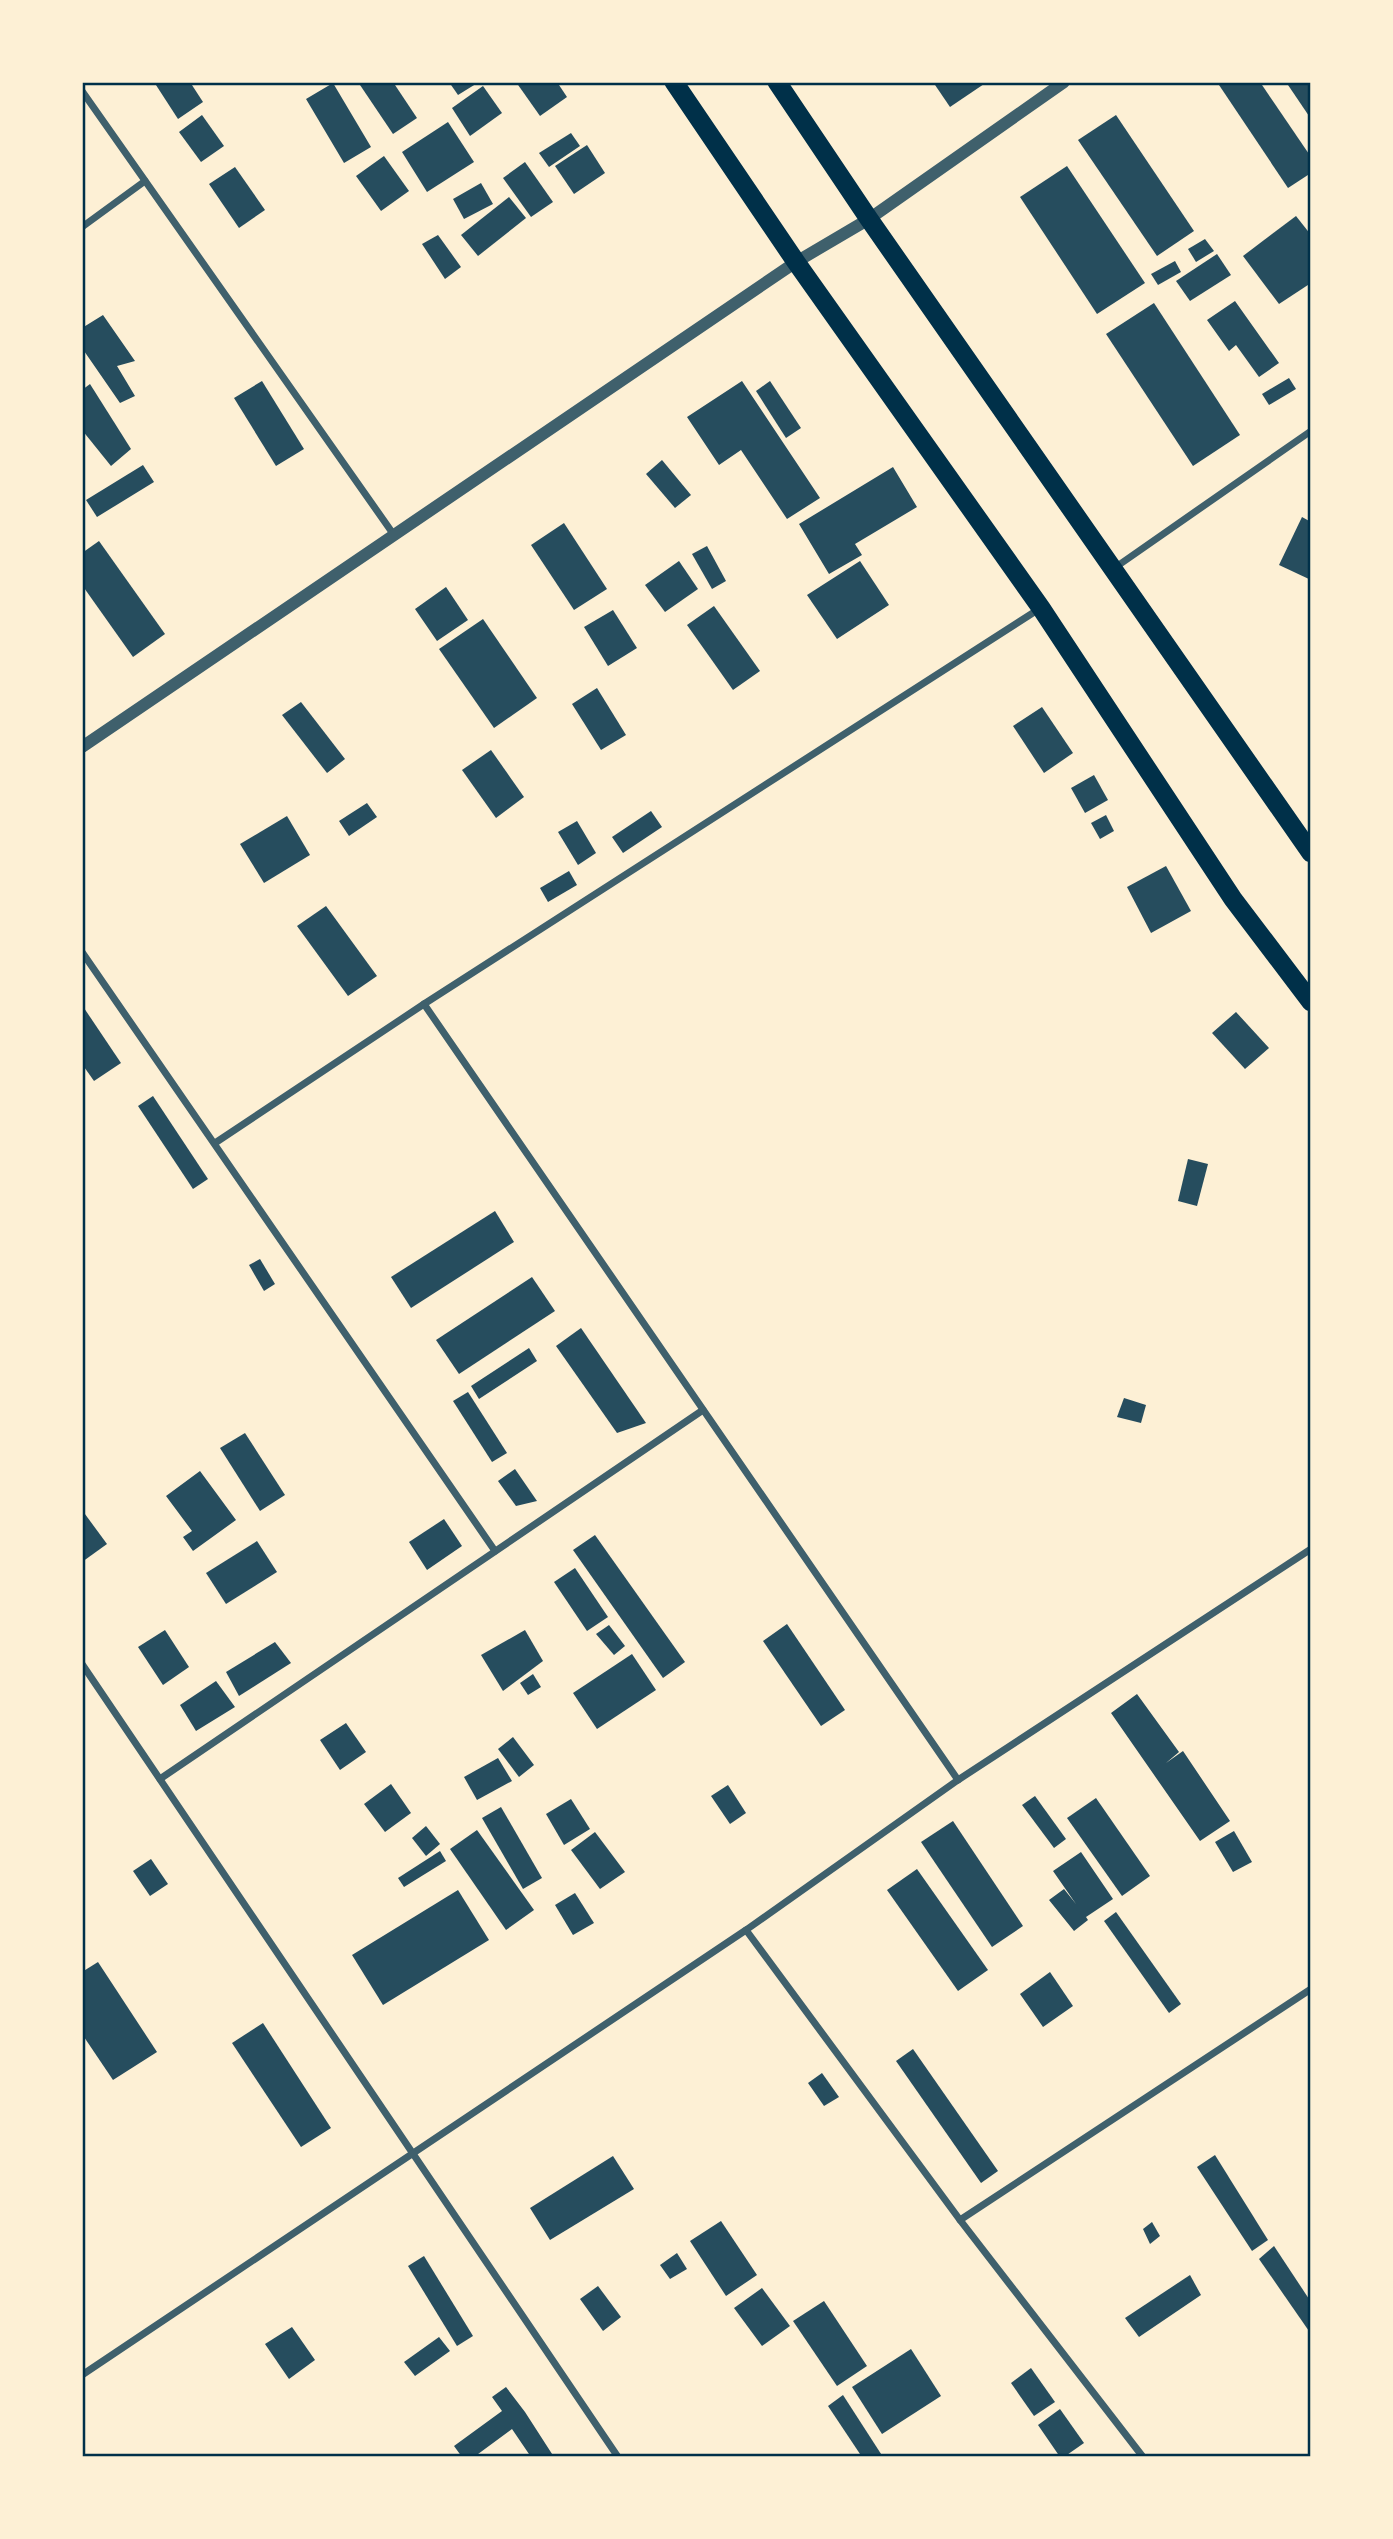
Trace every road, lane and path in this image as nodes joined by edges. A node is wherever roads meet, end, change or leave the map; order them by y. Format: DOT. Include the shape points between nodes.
graph roads {
  1 [pos="674,82"];
  2 [pos="777,82"];
  3 [pos="1064,82"];
  4 [pos="82,91"];
  5 [pos="145,181"];
  6 [pos="869,219"];
  7 [pos="82,227"];
  8 [pos="796,262"];
  9 [pos="1311,432"];
  10 [pos="394,535"];
  11 [pos="1113,569"];
  12 [pos="1041,608"];
  13 [pos="82,747"];
  14 [pos="1311,853"];
  15 [pos="82,952"];
  16 [pos="1311,1002"];
  17 [pos="424,1004"];
  18 [pos="215,1143"];
  19 [pos="703,1409"];
  20 [pos="1311,1549"];
  21 [pos="495,1551"];
  22 [pos="82,1664"];
  23 [pos="160,1779"];
  24 [pos="958,1780"];
  25 [pos="746,1930"];
  26 [pos="1311,1989"];
  27 [pos="413,2153"];
  28 [pos="960,2220"];
  29 [pos="82,2375"];
  30 [pos="618,2457"];
  31 [pos="1143,2457"];
  1 -- 8 [label="highway"];
  2 -- 6 [label="highway"];
  3 -- 6 [label="street"];
  4 -- 5 [label="street"];
  5 -- 7 [label="street"];
  5 -- 10 [label="street"];
  6 -- 8 [label="street"];
  6 -- 11 [label="highway"];
  8 -- 10 [label="street"];
  8 -- 12 [label="highway"];
  9 -- 11 [label="street"];
  10 -- 13 [label="street"];
  11 -- 14 [label="highway"];
  12 -- 16 [label="highway" via="1233,899"];
  12 -- 17 [label="street"];
  15 -- 18 [label="street"];
  17 -- 18 [label="street"];
  17 -- 19 [label="street"];
  18 -- 21 [label="street"];
  19 -- 21 [label="street"];
  19 -- 24 [label="street"];
  20 -- 24 [label="street"];
  21 -- 23 [label="street"];
  22 -- 23 [label="street"];
  23 -- 27 [label="street"];
  24 -- 25 [label="street"];
  25 -- 27 [label="street"];
  25 -- 28 [label="street"];
  26 -- 28 [label="street"];
  27 -- 29 [label="street"];
  27 -- 30 [label="street"];
  28 -- 31 [label="street"];
}
